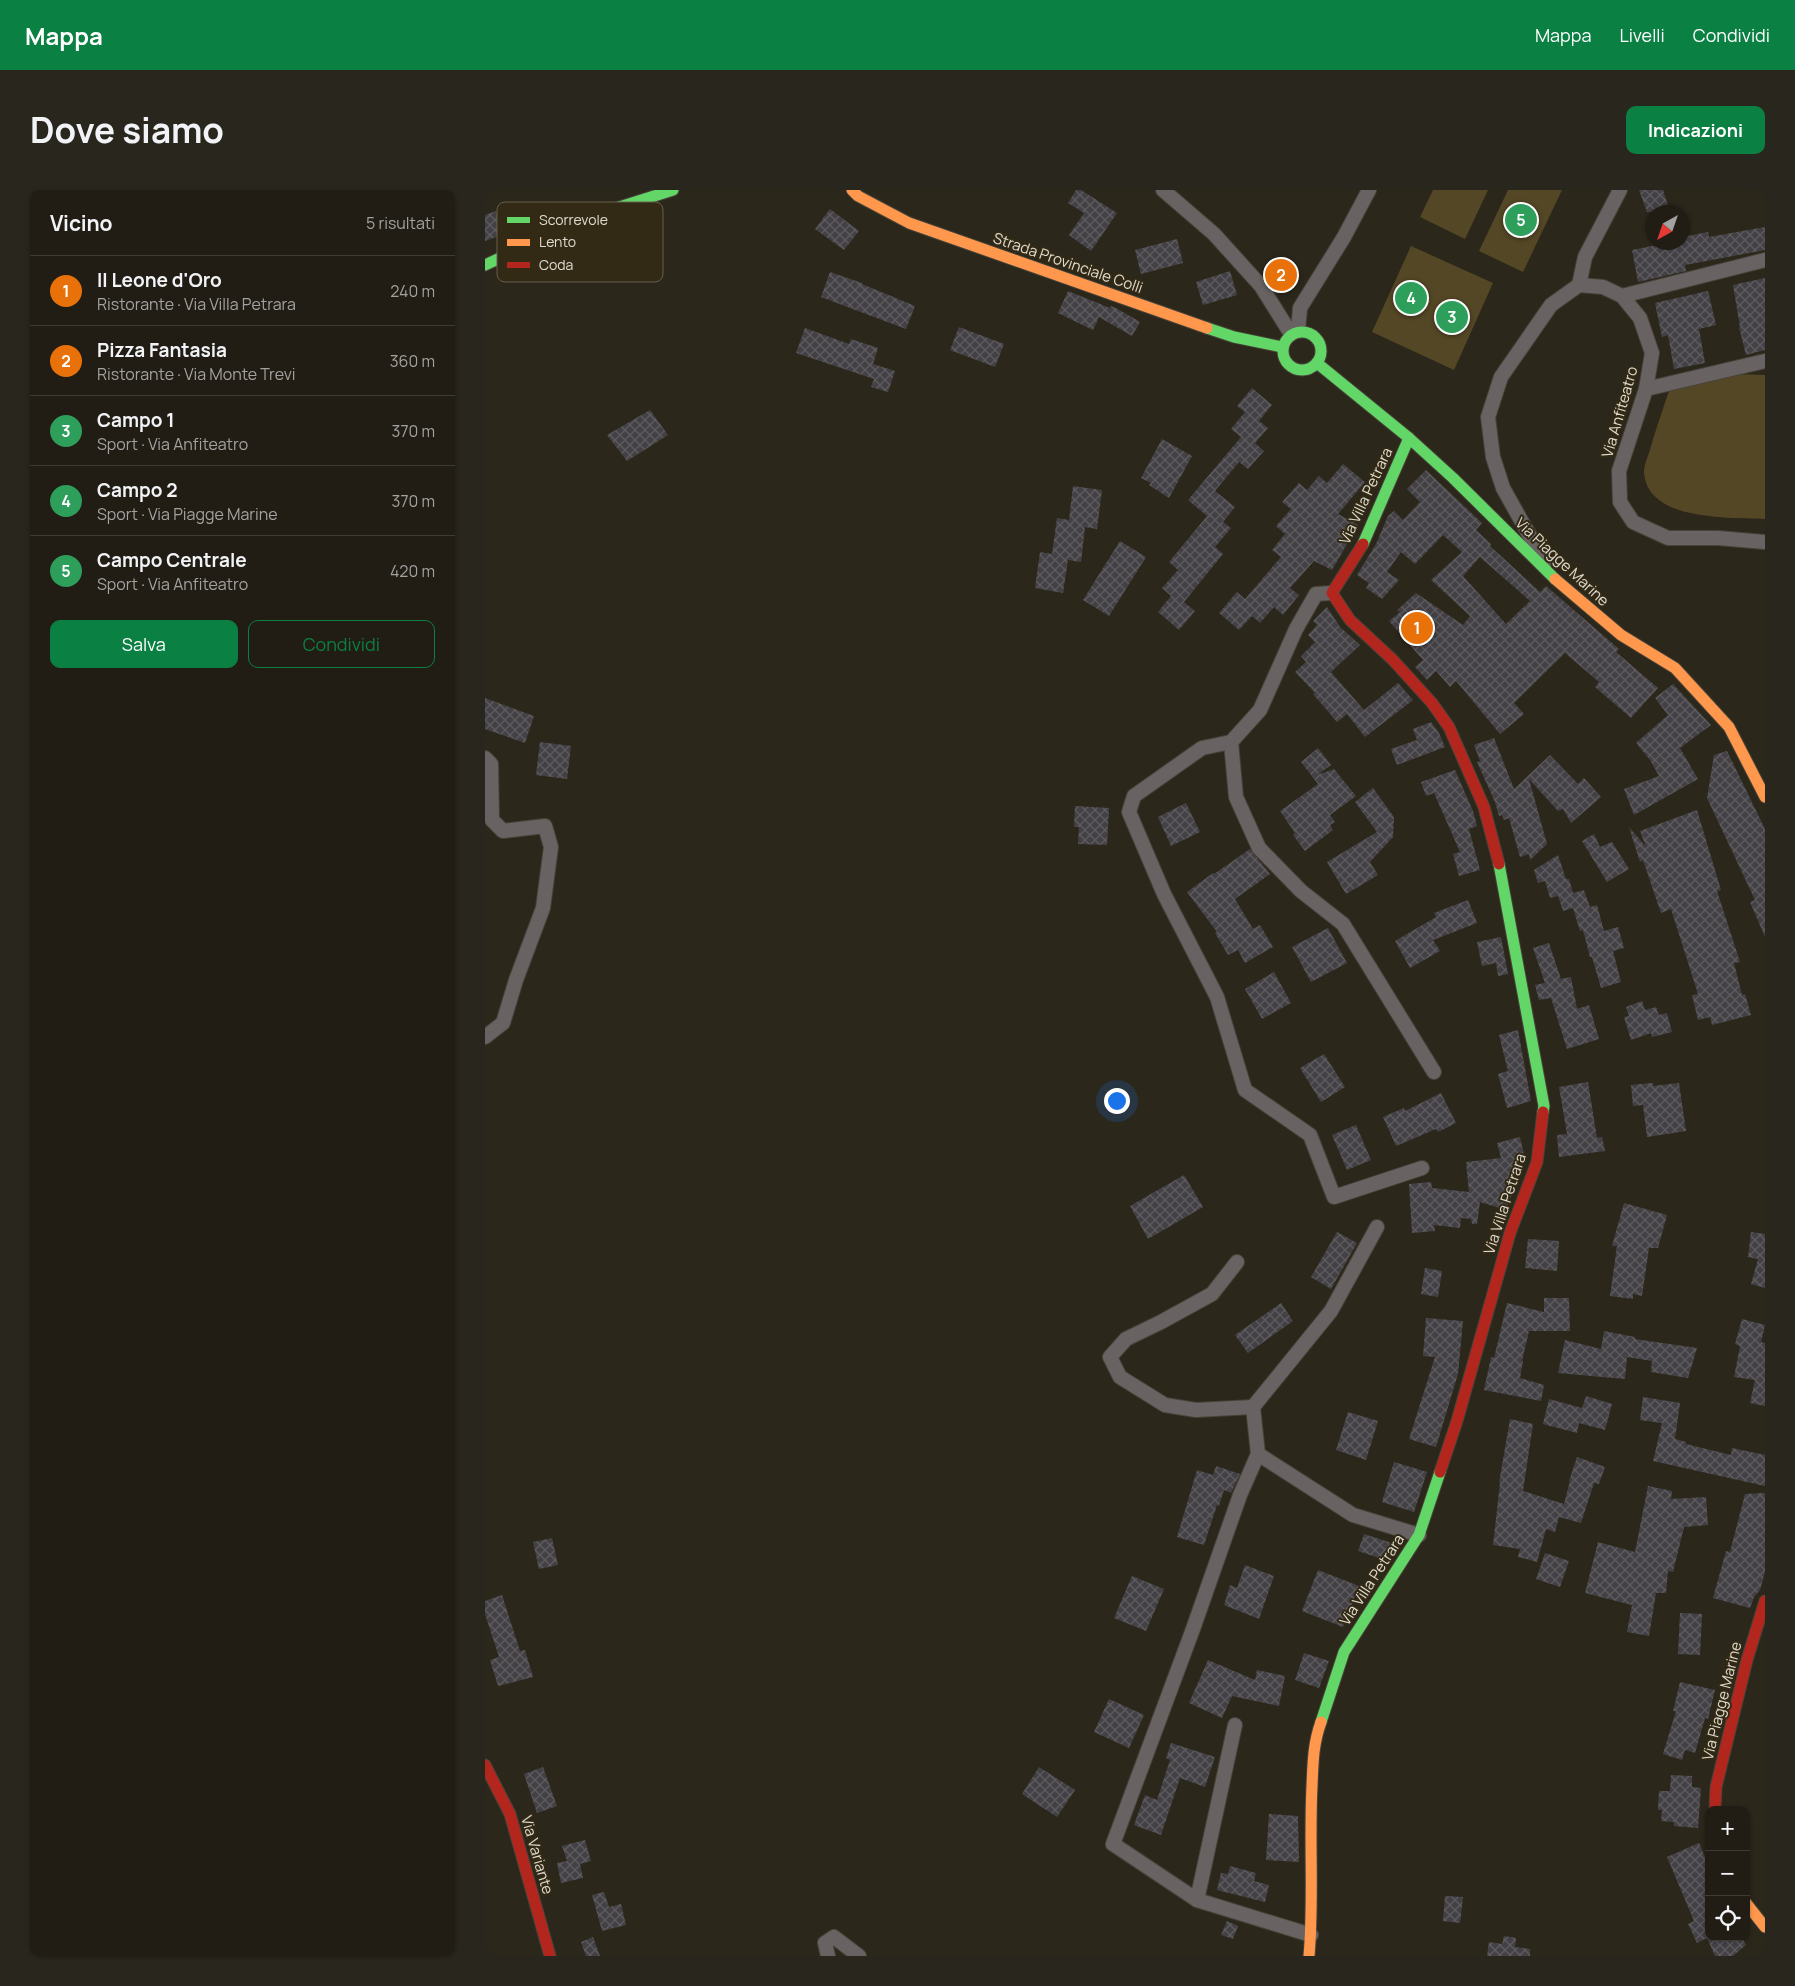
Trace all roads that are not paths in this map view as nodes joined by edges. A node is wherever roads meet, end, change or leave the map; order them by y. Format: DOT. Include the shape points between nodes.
graph roads {
  1 [pos="673,190"];
  2 [pos="852,190"];
  3 [pos="1163,190"];
  4 [pos="1369,190"];
  5 [pos="1620,190"];
  6 [pos="635,202"];
  7 [pos="497,259"];
  8 [pos="1765,260"];
  9 [pos="485,265"];
  10 [pos="1579,285"];
  11 [pos="1622,296"];
  12 [pos="1295,333"];
  13 [pos="1282,347"];
  14 [pos="1765,361"];
  15 [pos="1317,363"];
  16 [pos="1646,389"];
  17 [pos="1409,438"];
  18 [pos="1765,542"];
  19 [pos="1555,579"];
  20 [pos="1332,593"];
  21 [pos="1231,742"];
  22 [pos="485,758"];
  23 [pos="1765,797"];
  24 [pos="485,1037"];
  25 [pos="1434,1072"];
  26 [pos="1422,1168"];
  27 [pos="1377,1227"];
  28 [pos="1237,1262"];
  29 [pos="1253,1406"];
  30 [pos="1257,1454"];
  31 [pos="1419,1535"];
  32 [pos="1765,1601"];
  33 [pos="1235,1725"];
  34 [pos="485,1765"];
  35 [pos="1715,1806"];
  36 [pos="1197,1900"];
  37 [pos="1750,1908"];
  38 [pos="1765,1927"];
  39 [pos="1311,1935"];
  40 [pos="550,1956"];
  41 [pos="828,1956"];
  42 [pos="859,1956"];
  43 [pos="1309,1956"];
  1 -- 6 [label="street"];
  2 -- 13 [label="street, Strada Provinciale Colli" via="909,223 1235,337"];
  3 -- 12 [label="street" via="1214,234 1261,286"];
  4 -- 12 [label="street" via="1300,308"];
  5 -- 10 [label="street" via="1585,258"];
  7 -- 9 [label="street"];
  8 -- 11 [label="street"];
  10 -- 11 [label="street, Via Anfiteatro" via="1603,287"];
  10 -- 19 [label="street" via="1551,305 1501,377 1489,417 1493,457 1503,488"];
  11 -- 16 [label="street, Via Anfiteatro" via="1640,318 1652,353"];
  12 -- 13 [label="street"];
  12 -- 15 [label="street" via="1306,331 1318,339 1322,353"];
  13 -- 15 [label="street" via="1291,367 1305,370"];
  14 -- 16 [label="street"];
  15 -- 17 [label="street, Via Piagge Marine"];
  16 -- 18 [label="street, Via Anfiteatro" via="1619,471 1620,502 1633,522 1668,538"];
  17 -- 19 [label="street, Via Piagge Marine"];
  17 -- 20 [label="street, Via Villa Petrara" via="1366,538"];
  19 -- 23 [label="street, Via Piagge Marine" via="1621,635 1675,668 1729,727"];
  20 -- 21 [label="street" via="1316,594 1296,629 1260,710"];
  20 -- 31 [label="street, Via Villa Petrara" via="1350,620 1393,660 1449,726 1484,807 1504,886 1544,1106 1537,1162 1510,1233 1457,1421"];
  21 -- 25 [label="street" via="1236,797 1259,848 1301,891 1343,924"];
  21 -- 26 [label="street" via="1202,748 1134,796 1129,812 1164,894 1217,997 1245,1090 1311,1135 1334,1197"];
  22 -- 24 [label="street" via="491,764 492,820 503,831 545,826 551,847 543,908 515,980 503,1023"];
  27 -- 29 [label="street" via="1331,1311"];
  28 -- 29 [label="street" via="1212,1294 1126,1339 1110,1357 1120,1377 1165,1405 1196,1410"];
  29 -- 30 [label="street"];
  30 -- 31 [label="street" via="1353,1515"];
  30 -- 36 [label="street" via="1113,1844"];
  31 -- 39 [label="street, Via Villa Petrara" via="1344,1652 1314,1742 1310,1816"];
  32 -- 35 [label="street, Via Piagge Marine" via="1716,1786"];
  33 -- 36 [label="street"];
  34 -- 40 [label="street, Via Variante" via="510,1814"];
  36 -- 39 [label="street"];
  37 -- 38 [label="street"];
  39 -- 43 [label="street, Via Villa Petrara"];
  41 -- 42 [label="street" via="825,1943 834,1937"];
}
